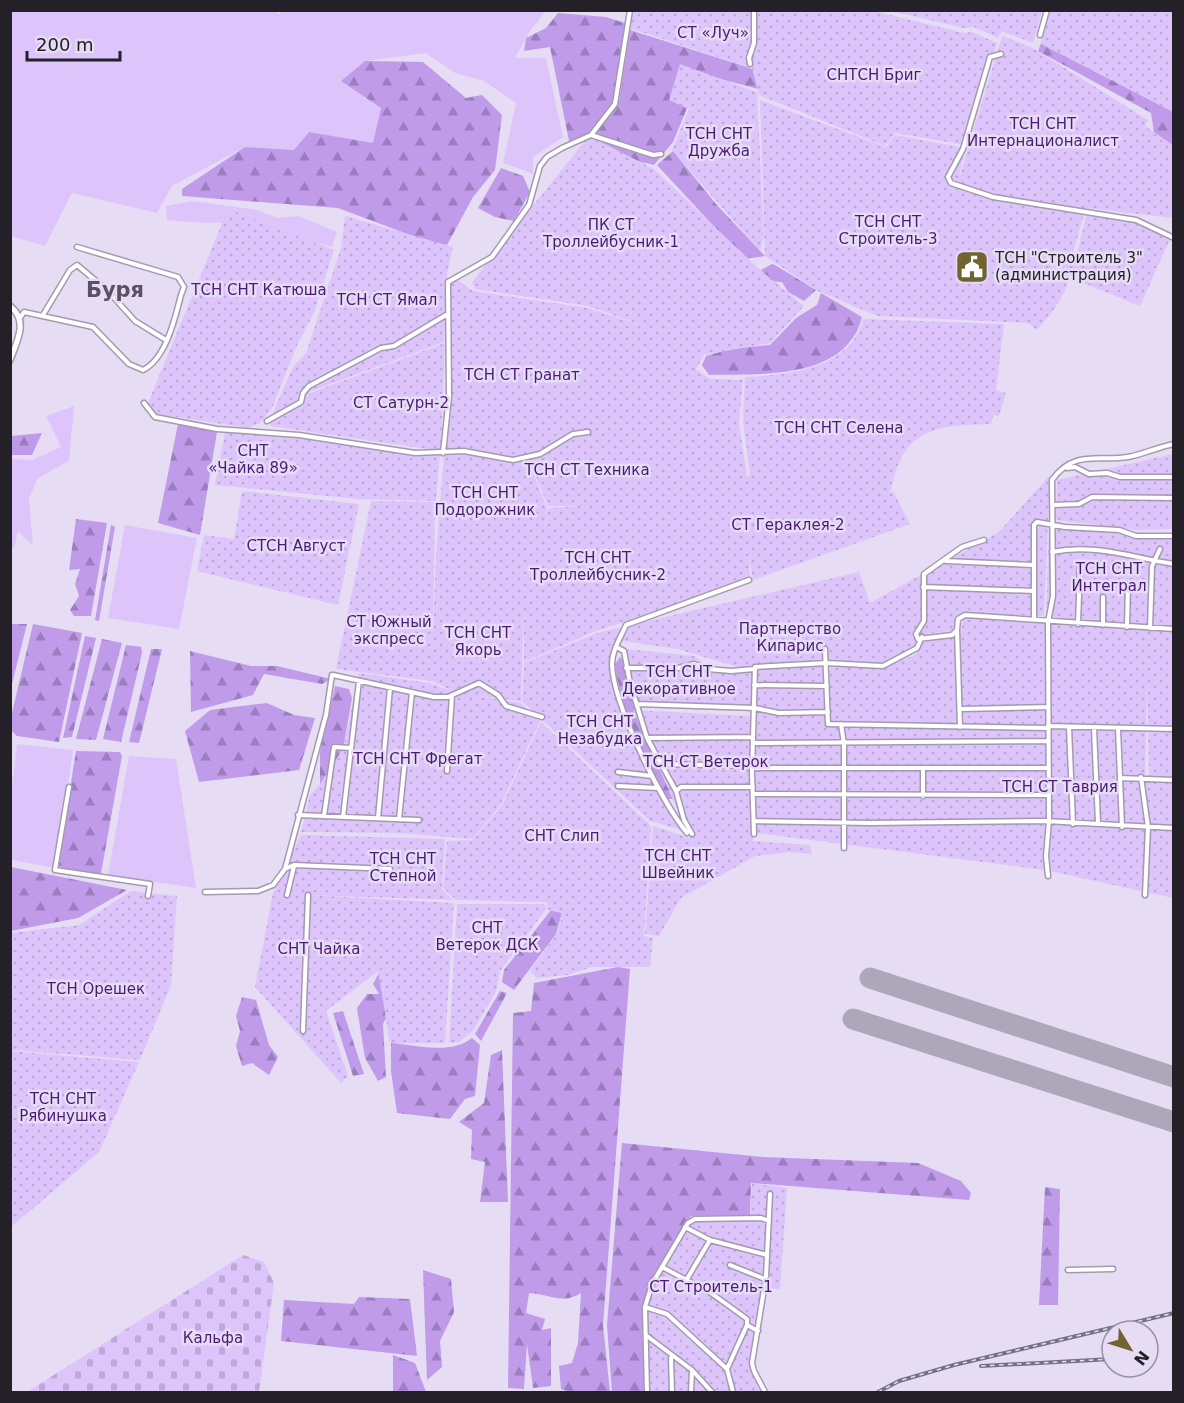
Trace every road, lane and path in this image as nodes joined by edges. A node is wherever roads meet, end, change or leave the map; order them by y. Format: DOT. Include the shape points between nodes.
graph roads {
  1 [pos="630,10"];
  2 [pos="754,10"];
  3 [pos="1047,10"];
  4 [pos="1040,35"];
  5 [pos="1001,54"];
  6 [pos="750,64"];
  7 [pos="591,135"];
  8 [pos="661,154"];
  9 [pos="1173,238"];
  10 [pos="77,247"];
  11 [pos="10,306"];
  12 [pos="43,315"];
  13 [pos="446,315"];
  14 [pos="20,318"];
  15 [pos="166,340"];
  16 [pos="10,360"];
  17 [pos="144,403"];
  18 [pos="267,421"];
  19 [pos="588,432"];
  20 [pos="1173,444"];
  21 [pos="443,453"];
  22 [pos="1063,468"];
  23 [pos="1173,477"];
  24 [pos="1173,498"];
  25 [pos="1053,505"];
  26 [pos="1052,525"];
  27 [pos="1173,536"];
  28 [pos="984,540"];
  29 [pos="1160,549"];
  30 [pos="1052,552"];
  31 [pos="946,561"];
  32 [pos="1154,561"];
  33 [pos="1173,564"];
  34 [pos="1034,565"];
  35 [pos="1080,566"];
  36 [pos="749,580"];
  37 [pos="1128,584"];
  38 [pos="923,587"];
  39 [pos="1034,591"];
  40 [pos="1103,597"];
  41 [pos="1034,620"];
  42 [pos="1048,622"];
  43 [pos="1078,624"];
  44 [pos="1103,625"];
  45 [pos="1127,627"];
  46 [pos="1150,628"];
  47 [pos="1173,629"];
  48 [pos="957,630"];
  49 [pos="922,637"];
  50 [pos="616,647"];
  51 [pos="825,649"];
  52 [pos="826,663"];
  53 [pos="626,668"];
  54 [pos="754,669"];
  55 [pos="359,681"];
  56 [pos="754,685"];
  57 [pos="827,686"];
  58 [pos="390,688"];
  59 [pos="412,692"];
  60 [pos="452,695"];
  61 [pos="637,704"];
  62 [pos="1048,707"];
  63 [pos="755,708"];
  64 [pos="961,709"];
  65 [pos="828,712"];
  66 [pos="542,717"];
  67 [pos="841,724"];
  68 [pos="960,727"];
  69 [pos="1048,727"];
  70 [pos="1069,727"];
  71 [pos="1094,728"];
  72 [pos="1118,728"];
  73 [pos="1173,729"];
  74 [pos="753,737"];
  75 [pos="647,738"];
  76 [pos="1048,741"];
  77 [pos="753,743"];
  78 [pos="844,744"];
  79 [pos="351,748"];
  80 [pos="660,764"];
  81 [pos="752,767"];
  82 [pos="1048,768"];
  83 [pos="844,769"];
  84 [pos="923,770"];
  85 [pos="447,771"];
  86 [pos="618,772"];
  87 [pos="652,776"];
  88 [pos="1141,777"];
  89 [pos="1120,778"];
  90 [pos="1173,780"];
  91 [pos="618,786"];
  92 [pos="69,787"];
  93 [pos="753,787"];
  94 [pos="659,788"];
  95 [pos="676,791"];
  96 [pos="753,794"];
  97 [pos="844,794"];
  98 [pos="1048,795"];
  99 [pos="923,796"];
  100 [pos="298,814"];
  101 [pos="324,816"];
  102 [pos="343,817"];
  103 [pos="378,818"];
  104 [pos="399,819"];
  105 [pos="419,820"];
  106 [pos="754,821"];
  107 [pos="1049,821"];
  108 [pos="843,822"];
  109 [pos="1098,823"];
  110 [pos="1073,824"];
  111 [pos="1122,827"];
  112 [pos="1148,827"];
  113 [pos="1173,828"];
  114 [pos="754,834"];
  115 [pos="844,848"];
  116 [pos="294,865"];
  117 [pos="285,869"];
  118 [pos="390,869"];
  119 [pos="1048,876"];
  120 [pos="205,892"];
  121 [pos="1147,894"];
  122 [pos="287,895"];
  123 [pos="308,895"];
  124 [pos="148,896"];
  125 [pos="303,1031"];
  126 [pos="770,1194"];
  127 [pos="769,1221"];
  128 [pos="686,1227"];
  129 [pos="710,1240"];
  130 [pos="767,1255"];
  131 [pos="730,1265"];
  132 [pos="662,1267"];
  133 [pos="1113,1269"];
  134 [pos="1068,1270"];
  135 [pos="765,1278"];
  136 [pos="687,1279"];
  137 [pos="645,1307"];
  138 [pos="747,1325"];
  139 [pos="758,1331"];
  140 [pos="646,1335"];
  141 [pos="671,1357"];
  142 [pos="727,1369"];
  143 [pos="692,1370"];
  144 [pos="647,1392"];
  145 [pos="672,1392"];
  146 [pos="691,1392"];
  147 [pos="712,1392"];
  148 [pos="733,1392"];
  149 [pos="765,1392"];
  1 -- 7 [label="street" via="615,104"];
  2 -- 6 [label="street"];
  3 -- 4 [label="street"];
  5 -- 9 [label="street" via="990,57 963,149 948,177 951,183 993,196 1136,220"];
  7 -- 8 [label="street" via="653,155"];
  7 -- 13 [label="street" via="555,153 540,166 525,211 492,257 448,282"];
  10 -- 15 [label="street" via="178,277 184,287"];
  11 -- 14 [label="main road"];
  12 -- 14 [label="street" via="24,312"];
  12 -- 15 [label="street" via="93,327 129,364 143,370 157,357"];
  12 -- 15 [label="street" via="77,265 135,321"];
  13 -- 18 [label="street" via="393,346 381,348 309,386 301,402"];
  13 -- 21 [label="street" via="449,397"];
  14 -- 16 [label="main road" via="21,329"];
  17 -- 21 [label="street" via="154,417 217,429 265,430 415,453"];
  19 -- 21 [label="street" via="573,434 540,454 513,460 464,451"];
  20 -- 22 [label="street" via="1126,458 1091,457"];
  22 -- 23 [label="street" via="1120,477"];
  22 -- 25 [label="street" via="1052,480"];
  24 -- 25 [label="street" via="1092,497 1079,504"];
  25 -- 26 [label="street"];
  26 -- 27 [label="street" via="1119,530 1136,536"];
  26 -- 30 [label="street"];
  26 -- 34 [label="street" via="1035,524"];
  28 -- 31 [label="street" via="962,547"];
  29 -- 32 [label="street"];
  30 -- 32 [label="street" via="1118,551"];
  30 -- 42 [label="street" via="1053,596"];
  31 -- 34 [label="street"];
  31 -- 38 [label="street" via="924,574"];
  32 -- 33 [label="street"];
  32 -- 46 [label="street"];
  34 -- 39 [label="street"];
  35 -- 43 [label="street"];
  36 -- 50 [label="street" via="626,625"];
  37 -- 45 [label="street"];
  38 -- 39 [label="street"];
  38 -- 49 [label="street" via="924,621 916,635"];
  39 -- 41 [label="street"];
  40 -- 44 [label="street"];
  41 -- 42 [label="street"];
  41 -- 48 [label="street" via="965,615 958,619"];
  42 -- 43 [label="street"];
  42 -- 62 [label="street"];
  43 -- 44 [label="street"];
  44 -- 45 [label="street"];
  45 -- 46 [label="street"];
  46 -- 47 [label="street"];
  48 -- 49 [label="street" via="952,635"];
  48 -- 64 [label="street"];
  49 -- 52 [label="street" via="917,648 883,666"];
  50 -- 53 [label="street" via="624,651"];
  50 -- 87 [label="street" via="612,663 618,695"];
  51 -- 52 [label="street"];
  52 -- 54 [label="street" via="759,665"];
  52 -- 57 [label="street"];
  53 -- 54 [label="street" via="678,668 694,664 731,671"];
  53 -- 61 [label="street"];
  54 -- 56 [label="street"];
  55 -- 58 [label="street"];
  55 -- 79 [label="street"];
  55 -- 100 [label="street" via="333,675"];
  56 -- 57 [label="street"];
  56 -- 63 [label="street"];
  57 -- 65 [label="street"];
  58 -- 59 [label="street"];
  58 -- 103 [label="street"];
  59 -- 60 [label="street" via="434,697"];
  59 -- 104 [label="street"];
  60 -- 66 [label="street" via="479,683 498,694 506,706"];
  60 -- 85 [label="street"];
  61 -- 63 [label="street"];
  61 -- 75 [label="street"];
  62 -- 64 [label="street"];
  62 -- 69 [label="street"];
  63 -- 65 [label="street" via="779,714"];
  63 -- 74 [label="street"];
  64 -- 68 [label="street"];
  65 -- 67 [label="street" via="828,724"];
  67 -- 68 [label="street"];
  67 -- 78 [label="street"];
  68 -- 69 [label="street"];
  69 -- 70 [label="street"];
  69 -- 76 [label="street"];
  70 -- 71 [label="street"];
  70 -- 110 [label="street"];
  71 -- 72 [label="street"];
  71 -- 109 [label="street"];
  72 -- 73 [label="street"];
  72 -- 89 [label="street"];
  74 -- 75 [label="street"];
  74 -- 77 [label="street"];
  75 -- 80 [label="street"];
  76 -- 78 [label="street"];
  76 -- 82 [label="street"];
  77 -- 78 [label="street"];
  77 -- 81 [label="street"];
  78 -- 83 [label="street"];
  79 -- 101 [label="street" via="334,747"];
  79 -- 102 [label="street"];
  80 -- 81 [label="street"];
  80 -- 95 [label="street"];
  81 -- 83 [label="street"];
  81 -- 93 [label="street"];
  82 -- 84 [label="street"];
  82 -- 98 [label="street"];
  83 -- 84 [label="street"];
  83 -- 97 [label="street"];
  84 -- 99 [label="street"];
  86 -- 87 [label="street"];
  87 -- 94 [label="street"];
  88 -- 89 [label="street"];
  88 -- 90 [label="street"];
  88 -- 112 [label="street"];
  89 -- 111 [label="street"];
  91 -- 94 [label="street"];
  92 -- 124 [label="street" via="55,870 150,884"];
  93 -- 95 [label="street"];
  93 -- 96 [label="street"];
  94 -- 95 [label="street" via="674,817 689,834"];
  96 -- 97 [label="street"];
  96 -- 106 [label="street"];
  97 -- 99 [label="street"];
  97 -- 108 [label="street"];
  98 -- 99 [label="street"];
  98 -- 107 [label="street"];
  100 -- 101 [label="street"];
  100 -- 117 [label="street"];
  101 -- 102 [label="street"];
  102 -- 103 [label="street"];
  103 -- 104 [label="street"];
  104 -- 105 [label="street"];
  106 -- 108 [label="street"];
  106 -- 114 [label="street"];
  107 -- 108 [label="street"];
  107 -- 110 [label="street"];
  107 -- 119 [label="street"];
  108 -- 115 [label="street"];
  109 -- 110 [label="street"];
  109 -- 111 [label="street"];
  111 -- 112 [label="street"];
  112 -- 113 [label="street"];
  112 -- 121 [label="street"];
  116 -- 117 [label="street"];
  116 -- 118 [label="street"];
  116 -- 122 [label="street"];
  117 -- 120 [label="street" via="273,885 258,891"];
  123 -- 125 [label="street"];
  126 -- 127 [label="street"];
  127 -- 128 [label="street" via="695,1219"];
  127 -- 130 [label="street"];
  128 -- 129 [label="street"];
  128 -- 132 [label="street"];
  129 -- 130 [label="street"];
  129 -- 136 [label="street"];
  130 -- 135 [label="street"];
  131 -- 135 [label="street"];
  132 -- 136 [label="street"];
  132 -- 137 [label="street"];
  133 -- 134 [label="street"];
  135 -- 139 [label="street"];
  136 -- 138 [label="street" via="743,1316"];
  137 -- 140 [label="street"];
  137 -- 142 [label="street" via="667,1314"];
  138 -- 139 [label="street"];
  138 -- 142 [label="street"];
  139 -- 149 [label="street" via="753,1367"];
  140 -- 141 [label="street"];
  140 -- 144 [label="street"];
  141 -- 143 [label="street"];
  141 -- 145 [label="street"];
  142 -- 148 [label="street"];
  143 -- 146 [label="street"];
  143 -- 147 [label="street"];
}
